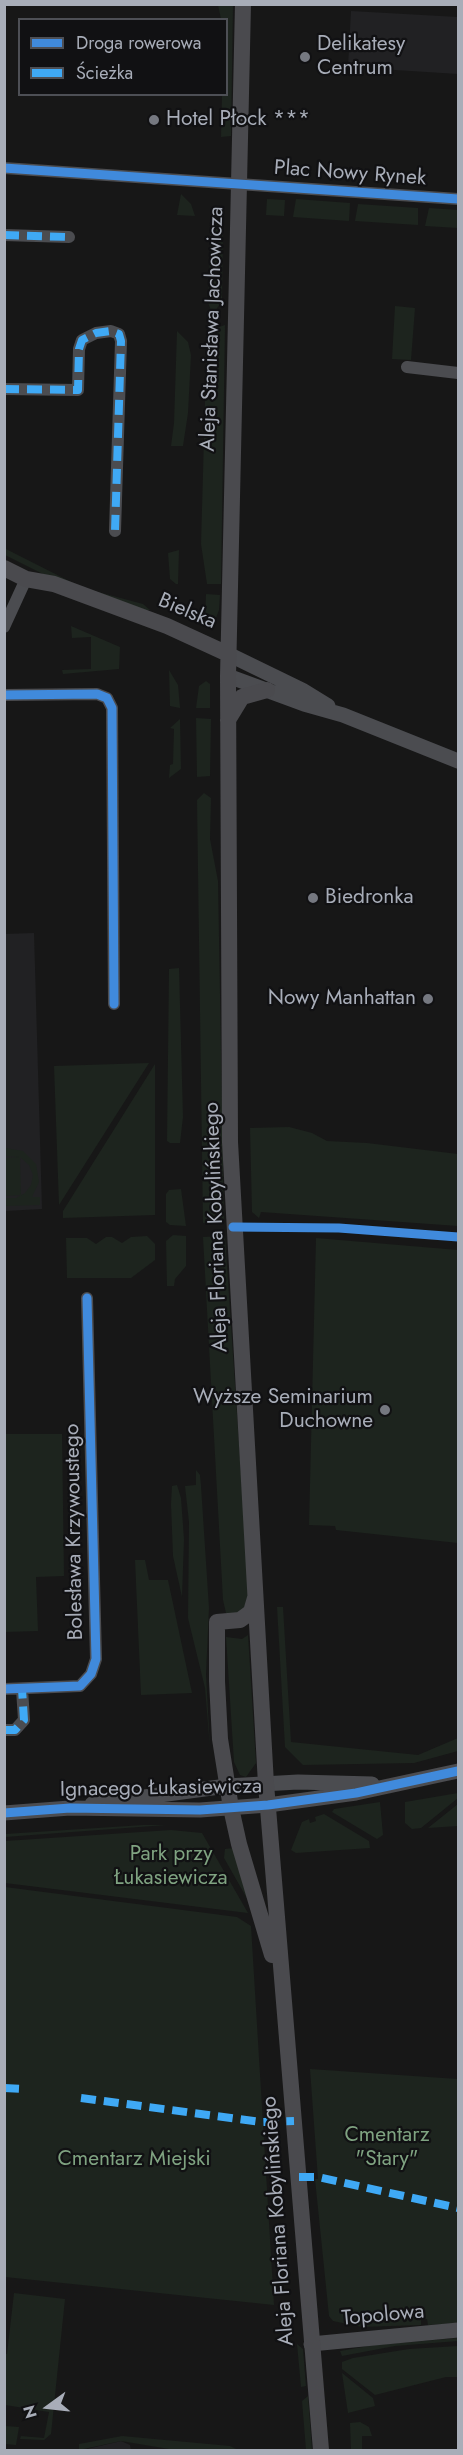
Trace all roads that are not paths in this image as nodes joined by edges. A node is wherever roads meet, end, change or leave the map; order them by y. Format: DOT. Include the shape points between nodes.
graph roads {
  1 [pos="243,4"];
  2 [pos="4,168"];
  3 [pos="240,184"];
  4 [pos="459,199"];
  5 [pos="4,235"];
  6 [pos="69,237"];
  7 [pos="407,368"];
  8 [pos="459,373"];
  9 [pos="4,389"];
  10 [pos="116,531"];
  11 [pos="4,568"];
  12 [pos="26,579"];
  13 [pos="4,627"];
  14 [pos="228,654"];
  15 [pos="228,676"];
  16 [pos="267,690"];
  17 [pos="4,695"];
  18 [pos="343,715"];
  19 [pos="227,720"];
  20 [pos="459,761"];
  21 [pos="114,1004"];
  22 [pos="87,1298"];
  23 [pos="255,1597"];
  24 [pos="4,1689"];
  25 [pos="22,1689"];
  26 [pos="4,1730"];
  27 [pos="459,1772"];
  28 [pos="266,1784"];
  29 [pos="393,1784"];
  30 [pos="227,1786"];
  31 [pos="268,1805"];
  32 [pos="70,1808"];
  33 [pos="231,1808"];
  34 [pos="4,1813"];
  35 [pos="282,1987"];
  36 [pos="459,2330"];
  37 [pos="311,2344"];
  38 [pos="321,2451"];
  1 -- 3 [label="main road, Aleja Stanisława Jachowicza"];
  2 -- 3 [label="street, Plac Nowy Rynek"];
  3 -- 4 [label="street, Plac Nowy Rynek"];
  3 -- 14 [label="main road, Aleja Stanisława Jachowicza"];
  5 -- 6 [label="street"];
  7 -- 8 [label="street"];
  9 -- 10 [label="street" via="78,390 82,340 96,333 119,334 122,341"];
  11 -- 12 [label="main road, Bielska"];
  12 -- 13 [label="street"];
  12 -- 14 [label="main road, Bielska" via="54,584 167,626"];
  14 -- 15 [label="main road, Aleja Floriana Kobylińskiego"];
  14 -- 18 [label="street, Bielska"];
  15 -- 16 [label="street, Bielska"];
  15 -- 19 [label="main road, Aleja Floriana Kobylińskiego"];
  16 -- 18 [label="street, Bielska"];
  16 -- 19 [label="main road" via="242,697"];
  17 -- 21 [label="street" via="97,694 107,698 112,708"];
  18 -- 20 [label="street, Bielska"];
  19 -- 23 [label="main road, Aleja Floriana Kobylińskiego" via="230,1142"];
  22 -- 25 [label="street, Bolesława Krzywoustego" via="96,1659 91,1674 80,1686"];
  23 -- 28 [label="main road, Aleja Floriana Kobylińskiego"];
  23 -- 30 [label="main road, Aleja Floriana Kobylińskiego" via="250,1612 240,1620 217,1622 220,1739"];
  24 -- 25 [label="street, Bolesława Krzywoustego"];
  25 -- 26 [label="street" via="24,1720 15,1730"];
  27 -- 29 [label="street, Ignacego Łukasiewicza"];
  28 -- 29 [label="street, Ignacego Łukasiewicza"];
  28 -- 30 [label="street, Ignacego Łukasiewicza"];
  28 -- 31 [label="main road, Aleja Floriana Kobylińskiego"];
  29 -- 31 [label="street, Ignacego Łukasiewicza"];
  30 -- 32 [label="street, Ignacego Łukasiewicza"];
  30 -- 33 [label="main road, Aleja Floriana Kobylińskiego"];
  31 -- 33 [label="street, Ignacego Łukasiewicza"];
  31 -- 35 [label="main road, Aleja Floriana Kobylińskiego"];
  32 -- 33 [label="street, Ignacego Łukasiewicza"];
  32 -- 34 [label="street, Ignacego Łukasiewicza"];
  33 -- 35 [label="main road, Aleja Floriana Kobylińskiego"];
  35 -- 37 [label="main road, Aleja Floriana Kobylińskiego"];
  36 -- 37 [label="street, Topolowa"];
  37 -- 38 [label="main road, Aleja Floriana Kobylińskiego"];
}
